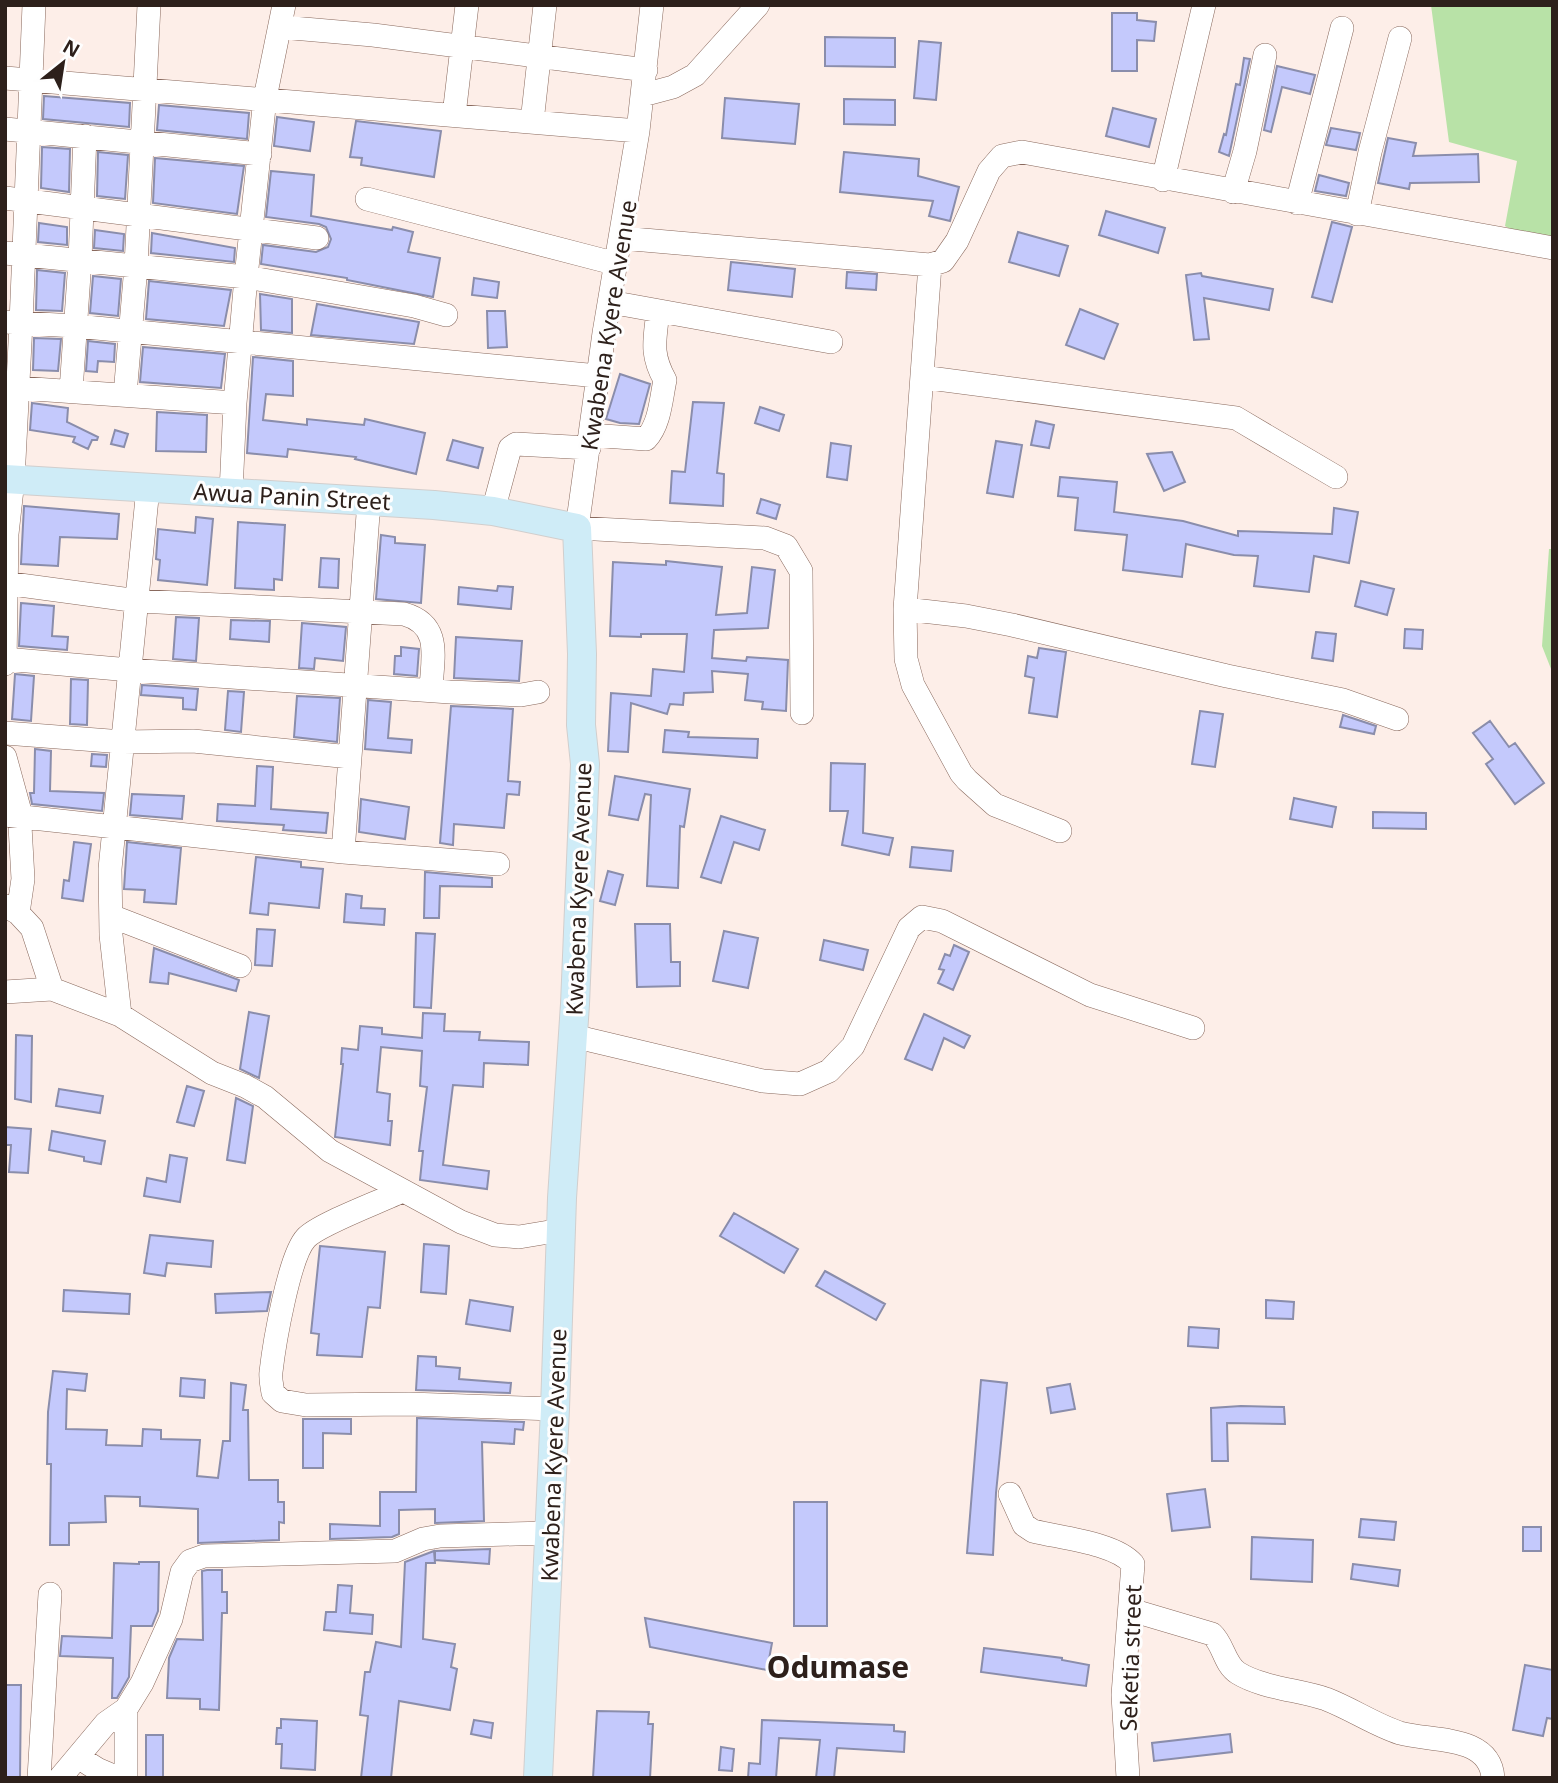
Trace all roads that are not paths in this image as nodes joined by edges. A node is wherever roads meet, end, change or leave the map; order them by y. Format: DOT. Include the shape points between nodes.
graph roads {
  1 [pos="34,5"];
  2 [pos="149,5"];
  3 [pos="467,5"];
  4 [pos="545,5"];
  5 [pos="652,5"];
  6 [pos="758,5"];
  7 [pos="1204,5"];
  8 [pos="283,16"];
  9 [pos="1342,28"];
  10 [pos="1400,38"];
  11 [pos="462,46"];
  12 [pos="1265,55"];
  13 [pos="538,56"];
  14 [pos="646,70"];
  15 [pos="5,78"];
  16 [pos="30,79"];
  17 [pos="146,89"];
  18 [pos="643,95"];
  19 [pos="265,98"];
  20 [pos="454,115"];
  21 [pos="532,122"];
  22 [pos="16,130"];
  23 [pos="638,131"];
  24 [pos="85,136"];
  25 [pos="144,141"];
  26 [pos="260,154"];
  27 [pos="1163,180"];
  28 [pos="1233,192"];
  29 [pos="15,199"];
  30 [pos="367,199"];
  31 [pos="1297,203"];
  32 [pos="83,208"];
  33 [pos="1357,214"];
  34 [pos="139,216"];
  35 [pos="251,231"];
  36 [pos="317,238"];
  37 [pos="621,238"];
  38 [pos="1553,248"];
  39 [pos="14,254"];
  40 [pos="80,260"];
  41 [pos="617,264"];
  42 [pos="930,264"];
  43 [pos="136,266"];
  44 [pos="246,277"];
  45 [pos="610,302"];
  46 [pos="658,311"];
  47 [pos="446,315"];
  48 [pos="13,322"];
  49 [pos="75,326"];
  50 [pos="131,333"];
  51 [pos="241,342"];
  52 [pos="831,342"];
  53 [pos="598,376"];
  54 [pos="922,377"];
  55 [pos="11,387"];
  56 [pos="71,391"];
  57 [pos="125,395"];
  58 [pos="236,403"];
  59 [pos="589,442"];
  60 [pos="1336,477"];
  61 [pos="9,479"];
  62 [pos="148,488"];
  63 [pos="231,493"];
  64 [pos="369,501"];
  65 [pos="493,511"];
  66 [pos="577,528"];
  67 [pos="6,584"];
  68 [pos="138,601"];
  69 [pos="905,609"];
  70 [pos="361,612"];
  71 [pos="5,661"];
  72 [pos="130,670"];
  73 [pos="356,685"];
  74 [pos="431,690"];
  75 [pos="538,692"];
  76 [pos="803,713"];
  77 [pos="1396,719"];
  78 [pos="5,733"];
  79 [pos="123,741"];
  80 [pos="5,757"];
  81 [pos="350,757"];
  82 [pos="12,815"];
  83 [pos="115,827"];
  84 [pos="1060,831"];
  85 [pos="344,852"];
  86 [pos="498,864"];
  87 [pos="12,909"];
  88 [pos="111,916"];
  89 [pos="240,965"];
  90 [pos="52,989"];
  91 [pos="5,992"];
  92 [pos="120,1015"];
  93 [pos="1193,1028"];
  94 [pos="573,1036"];
  95 [pos="402,1191"];
  96 [pos="561,1230"];
  97 [pos="555,1409"];
  98 [pos="1010,1494"];
  99 [pos="550,1533"];
  100 [pos="50,1594"];
  101 [pos="1131,1610"];
  102 [pos="126,1709"];
  103 [pos="78,1757"];
  104 [pos="39,1778"];
  105 [pos="60,1778"];
  106 [pos="118,1778"];
  107 [pos="126,1778"];
  108 [pos="538,1778"];
  109 [pos="1128,1778"];
  110 [pos="1493,1778"];
  1 -- 16 [label="street"];
  2 -- 17 [label="street"];
  3 -- 11 [label="street"];
  4 -- 13 [label="street"];
  5 -- 14 [label="street, Kwabena Kyere Avenue"];
  6 -- 18 [label="street" via="695,75 673,88"];
  7 -- 27 [label="street"];
  8 -- 11 [label="street"];
  8 -- 19 [label="street"];
  9 -- 31 [label="street"];
  10 -- 33 [label="street"];
  11 -- 13 [label="street"];
  11 -- 20 [label="street"];
  12 -- 28 [label="street"];
  13 -- 14 [label="street"];
  13 -- 21 [label="street"];
  14 -- 18 [label="street, Kwabena Kyere Avenue"];
  15 -- 16 [label="street"];
  16 -- 17 [label="street"];
  16 -- 22 [label="street"];
  17 -- 19 [label="street"];
  17 -- 25 [label="street"];
  18 -- 23 [label="street, Kwabena Kyere Avenue"];
  19 -- 20 [label="street"];
  19 -- 26 [label="street"];
  20 -- 21 [label="street"];
  21 -- 23 [label="street"];
  22 -- 24 [label="street"];
  22 -- 29 [label="street"];
  23 -- 37 [label="street, Kwabena Kyere Avenue"];
  24 -- 25 [label="street"];
  24 -- 32 [label="street"];
  25 -- 26 [label="street"];
  25 -- 34 [label="street"];
  26 -- 35 [label="street"];
  27 -- 28 [label="street"];
  27 -- 42 [label="street" via="1022,152 1002,156 989,171 957,242 943,261"];
  28 -- 31 [label="street"];
  29 -- 32 [label="street"];
  29 -- 39 [label="street"];
  30 -- 41 [label="street"];
  31 -- 33 [label="street"];
  32 -- 34 [label="street"];
  32 -- 40 [label="street"];
  33 -- 38 [label="street"];
  34 -- 35 [label="street"];
  34 -- 43 [label="street"];
  35 -- 36 [label="street"];
  35 -- 44 [label="street"];
  37 -- 41 [label="street, Kwabena Kyere Avenue"];
  37 -- 42 [label="street"];
  39 -- 40 [label="street"];
  39 -- 48 [label="street"];
  40 -- 43 [label="street"];
  40 -- 49 [label="street"];
  41 -- 45 [label="street, Kwabena Kyere Avenue"];
  42 -- 54 [label="street"];
  43 -- 44 [label="street"];
  43 -- 50 [label="street"];
  44 -- 47 [label="street"];
  44 -- 51 [label="street"];
  45 -- 46 [label="street"];
  45 -- 53 [label="street, Kwabena Kyere Avenue"];
  46 -- 52 [label="street"];
  46 -- 59 [label="street" via="655,363 665,380 651,434 646,439"];
  48 -- 49 [label="street"];
  48 -- 55 [label="street"];
  49 -- 50 [label="street"];
  49 -- 56 [label="street"];
  50 -- 51 [label="street"];
  50 -- 57 [label="street"];
  51 -- 53 [label="street"];
  51 -- 58 [label="street"];
  53 -- 59 [label="street, Kwabena Kyere Avenue"];
  54 -- 60 [label="street" via="1236,418"];
  54 -- 69 [label="street"];
  55 -- 56 [label="street"];
  55 -- 61 [label="street"];
  56 -- 57 [label="street"];
  57 -- 58 [label="street"];
  58 -- 63 [label="street"];
  59 -- 65 [label="street" via="516,444 510,448"];
  59 -- 66 [label="street, Kwabena Kyere Avenue"];
  61 -- 62 [label="main road, Awua Panin Street"];
  61 -- 67 [label="street"];
  62 -- 63 [label="main road, Awua Panin Street"];
  62 -- 68 [label="street"];
  63 -- 64 [label="main road, Awua Panin Street"];
  64 -- 65 [label="main road, Awua Panin Street"];
  64 -- 70 [label="street"];
  65 -- 66 [label="main road, Awua Panin Street"];
  66 -- 76 [label="street" via="765,538 786,546 801,571"];
  66 -- 94 [label="main road, Kwabena Kyere Avenue" via="585,764"];
  67 -- 68 [label="street"];
  67 -- 71 [label="street"];
  68 -- 70 [label="street"];
  68 -- 72 [label="street"];
  69 -- 77 [label="street" via="1013,625 1343,700"];
  69 -- 84 [label="street" via="906,659 913,685 961,773 995,804"];
  70 -- 73 [label="street"];
  70 -- 74 [label="street" via="404,614 426,625 433,637"];
  71 -- 72 [label="street"];
  72 -- 73 [label="street"];
  72 -- 79 [label="street"];
  73 -- 74 [label="street"];
  73 -- 81 [label="street"];
  74 -- 75 [label="street"];
  78 -- 79 [label="street"];
  79 -- 81 [label="street" via="193,741"];
  79 -- 83 [label="street"];
  80 -- 82 [label="street"];
  81 -- 85 [label="street"];
  82 -- 83 [label="street"];
  82 -- 87 [label="street" via="23,879"];
  83 -- 85 [label="street"];
  83 -- 88 [label="street"];
  85 -- 86 [label="street"];
  87 -- 90 [label="street" via="32,929"];
  88 -- 89 [label="street"];
  88 -- 92 [label="street"];
  90 -- 91 [label="street"];
  90 -- 92 [label="street"];
  92 -- 95 [label="street" via="212,1073 265,1097 330,1151"];
  93 -- 94 [label="street" via="1090,995 942,921 922,917 909,928 853,1046 829,1071 800,1083 763,1081"];
  94 -- 96 [label="main road, Kwabena Kyere Avenue"];
  95 -- 96 [label="street" via="495,1235 519,1237"];
  95 -- 97 [label="street" via="306,1237 288,1280 271,1375 273,1393 282,1401 306,1405"];
  96 -- 97 [label="main road, Kwabena Kyere Avenue"];
  97 -- 99 [label="main road, Kwabena Kyere Avenue"];
  98 -- 101 [label="street, Seketia street" via="1024,1525 1033,1531 1127,1556 1133,1564"];
  99 -- 102 [label="street" via="440,1536 395,1551 204,1556 190,1561 182,1572 171,1619"];
  99 -- 108 [label="main road, Kwabena Kyere Avenue"];
  100 -- 104 [label="street"];
  101 -- 109 [label="street, Seketia street" via="1123,1695"];
  101 -- 110 [label="street" via="1212,1634 1229,1666 1247,1678 1326,1699 1398,1732 1465,1744 1484,1755"];
  102 -- 103 [label="street" via="106,1723"];
  102 -- 107 [label="street"];
  103 -- 105 [label="street"];
  103 -- 106 [label="street"];
}
